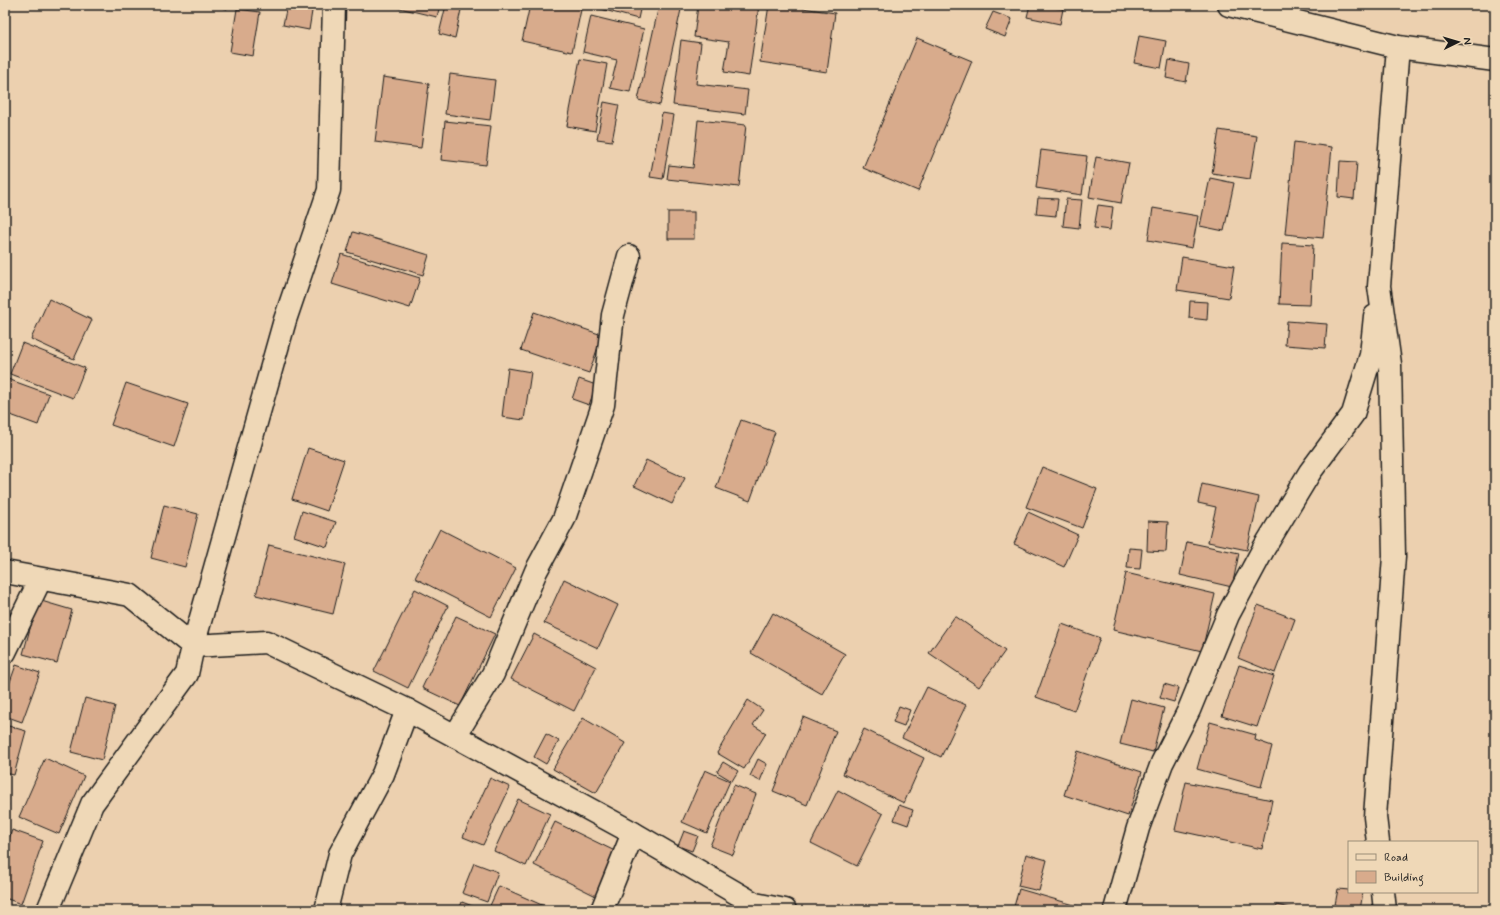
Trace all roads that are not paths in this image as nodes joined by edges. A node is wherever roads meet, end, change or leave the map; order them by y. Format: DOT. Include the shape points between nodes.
graph roads {
  1 [pos="334,5"];
  2 [pos="1229,5"];
  3 [pos="1398,47"];
  4 [pos="1495,60"];
  5 [pos="629,256"];
  6 [pos="1379,286"];
  7 [pos="5,572"];
  8 [pos="40,580"];
  9 [pos="193,646"];
  10 [pos="5,652"];
  11 [pos="407,710"];
  12 [pos="455,736"];
  13 [pos="633,833"];
  14 [pos="1378,841"];
  15 [pos="1383,893"];
  16 [pos="48,910"];
  17 [pos="326,910"];
  18 [pos="602,910"];
  19 [pos="785,910"];
  20 [pos="1115,910"];
  21 [pos="1384,910"];
  1 -- 9 [label="street" via="329,190 285,320"];
  2 -- 3 [label="street"];
  3 -- 4 [label="street"];
  3 -- 6 [label="street"];
  5 -- 12 [label="street" via="613,315 603,405 564,519 536,571 493,674"];
  6 -- 14 [label="street" via="1390,364 1394,556 1375,817"];
  6 -- 20 [label="street" via="1371,355 1353,414 1310,472 1264,548 1228,615 1189,710 1162,763 1138,828"];
  7 -- 8 [label="street"];
  8 -- 9 [label="street" via="130,595"];
  8 -- 10 [label="street"];
  9 -- 11 [label="street" via="266,642"];
  9 -- 16 [label="street" via="187,674 92,804"];
  11 -- 12 [label="street"];
  11 -- 17 [label="street" via="383,774 340,854"];
  12 -- 13 [label="street"];
  13 -- 18 [label="street"];
  13 -- 19 [label="street" via="755,904"];
  15 -- 21 [label="street"];
}
